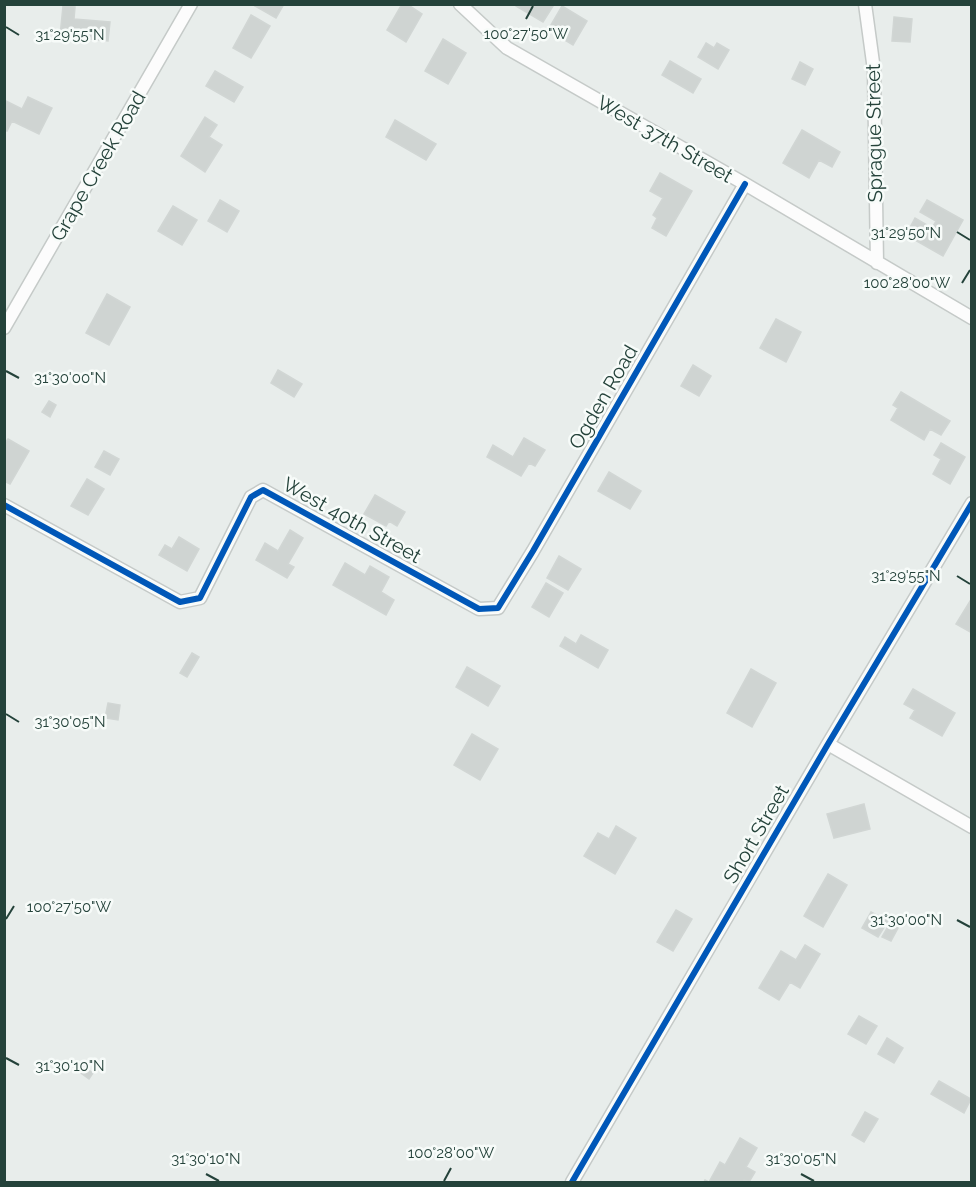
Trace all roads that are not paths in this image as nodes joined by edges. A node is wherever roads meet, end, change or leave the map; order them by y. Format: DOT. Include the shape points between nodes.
graph roads {
  1 [pos="192,4"];
  2 [pos="460,4"];
  3 [pos="865,4"];
  4 [pos="745,184"];
  5 [pos="877,263"];
  6 [pos="972,318"];
  7 [pos="4,328"];
  8 [pos="972,503"];
  9 [pos="4,505"];
  10 [pos="478,609"];
  11 [pos="828,744"];
  12 [pos="972,827"];
  13 [pos="572,1182"];
  1 -- 7 [label="street, Grape Creek Road"];
  2 -- 4 [label="street, West 37th Street" via="507,48"];
  3 -- 5 [label="street, Sprague Street" via="874,70"];
  4 -- 5 [label="street, West 37th Street"];
  4 -- 10 [label="street, Ogden Road" via="498,608"];
  5 -- 6 [label="street, West 37th Street"];
  8 -- 11 [label="street, Short Street"];
  9 -- 10 [label="street, West 40th Street" via="180,602 200,598 250,497 262,490"];
  11 -- 12 [label="street"];
  11 -- 13 [label="street, Short Street"];
}
